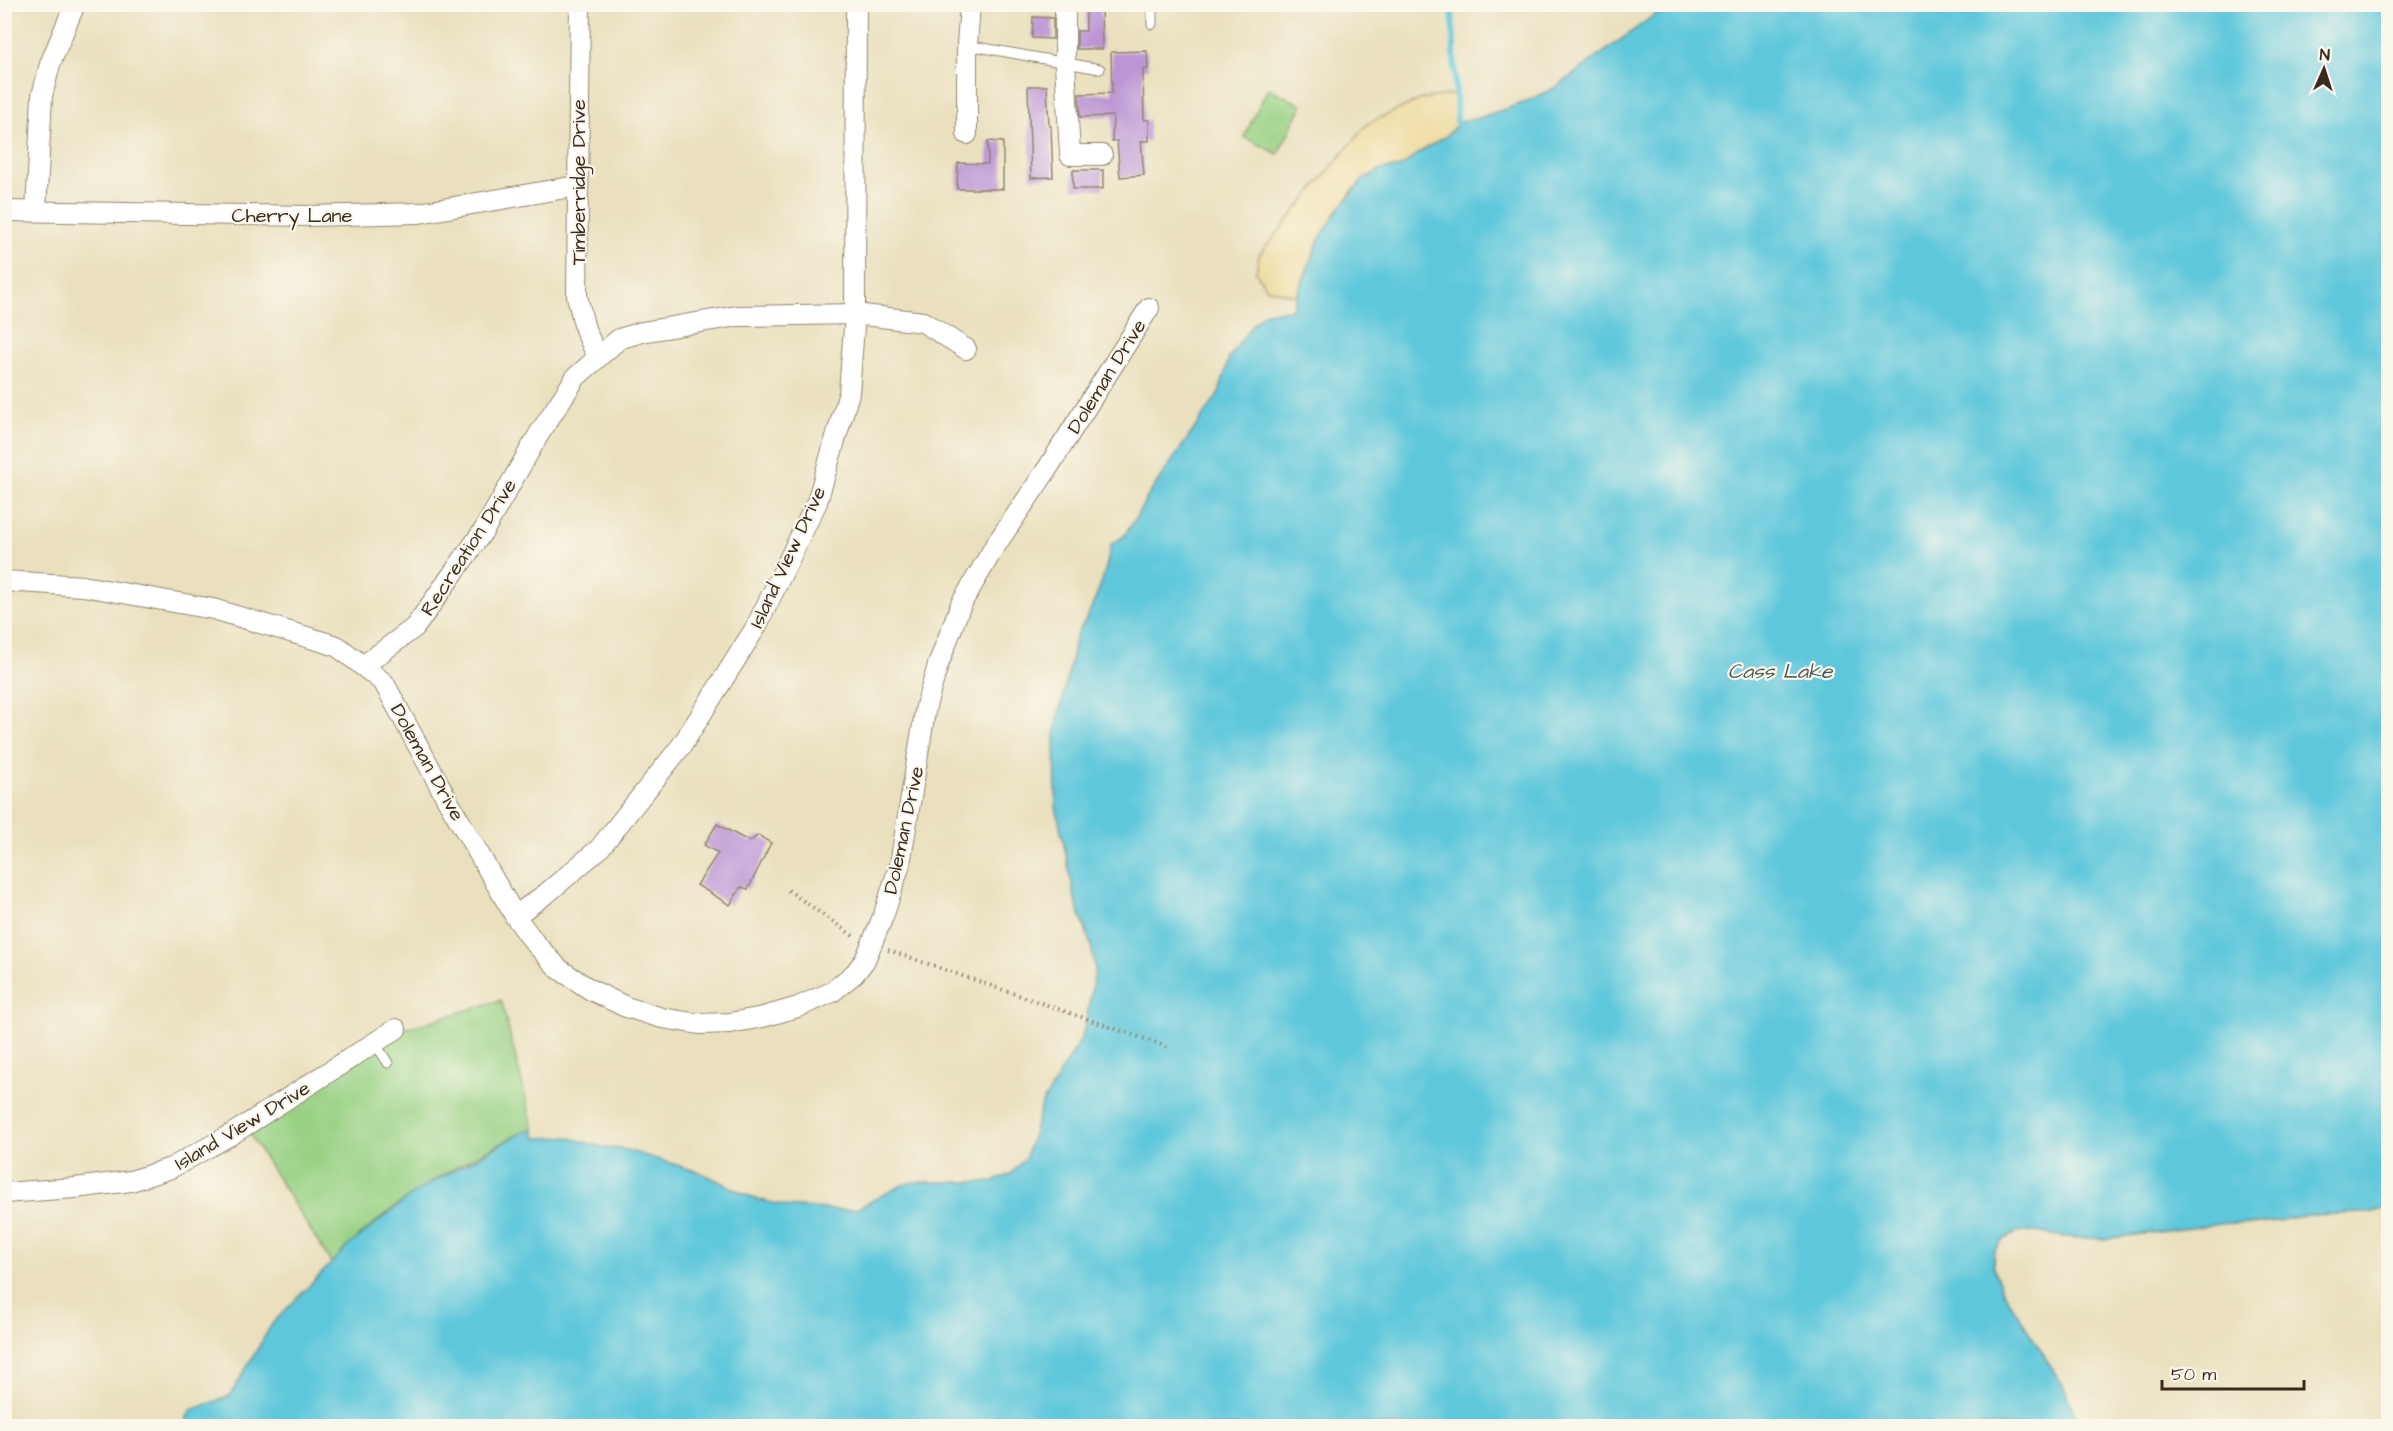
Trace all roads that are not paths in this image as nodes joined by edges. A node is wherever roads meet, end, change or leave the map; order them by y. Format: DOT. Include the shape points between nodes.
graph roads {
  1 [pos="75,4"];
  2 [pos="580,4"];
  3 [pos="856,4"];
  4 [pos="970,4"];
  5 [pos="1065,4"];
  6 [pos="1152,4"];
  7 [pos="1152,24"];
  8 [pos="967,45"];
  9 [pos="1065,63"];
  10 [pos="1100,69"];
  11 [pos="967,134"];
  12 [pos="1102,155"];
  13 [pos="577,186"];
  14 [pos="4,211"];
  15 [pos="36,211"];
  16 [pos="1149,308"];
  17 [pos="855,314"];
  18 [pos="966,349"];
  19 [pos="597,356"];
  20 [pos="4,581"];
  21 [pos="363,666"];
  22 [pos="515,916"];
  23 [pos="396,1029"];
  24 [pos="375,1042"];
  25 [pos="388,1064"];
  26 [pos="4,1193"];
  1 -- 15 [label="street" via="50,64 42,96"];
  2 -- 13 [label="street, Timberridge Drive"];
  3 -- 17 [label="street, Island View Drive"];
  4 -- 8 [label="street"];
  5 -- 9 [label="street"];
  6 -- 7 [label="lane"];
  8 -- 9 [label="lane"];
  8 -- 11 [label="street"];
  9 -- 10 [label="lane"];
  9 -- 12 [label="street" via="1070,155"];
  13 -- 15 [label="street, Cherry Lane" via="419,213 310,216"];
  13 -- 19 [label="street, Timberridge Drive" via="577,296"];
  14 -- 15 [label="street, Cherry Lane"];
  16 -- 22 [label="street, Doleman Drive" via="961,604 926,706 900,864 873,946 855,973 824,996 764,1017 699,1024 662,1018 591,990 559,969"];
  17 -- 18 [label="street, Recreation Drive" via="923,322"];
  17 -- 19 [label="street, Recreation Drive" via="737,316 642,332 619,339"];
  17 -- 22 [label="street, Island View Drive" via="849,393 817,502 756,627 682,745 599,849"];
  19 -- 21 [label="street, Recreation Drive" via="576,377 484,530 415,627"];
  20 -- 21 [label="street" via="83,586 213,609 337,646"];
  21 -- 22 [label="street, Doleman Drive" via="384,683"];
  23 -- 24 [label="street, Island View Drive"];
  24 -- 25 [label="lane"];
  24 -- 26 [label="street, Island View Drive" via="232,1134 171,1168 131,1181"];
}
